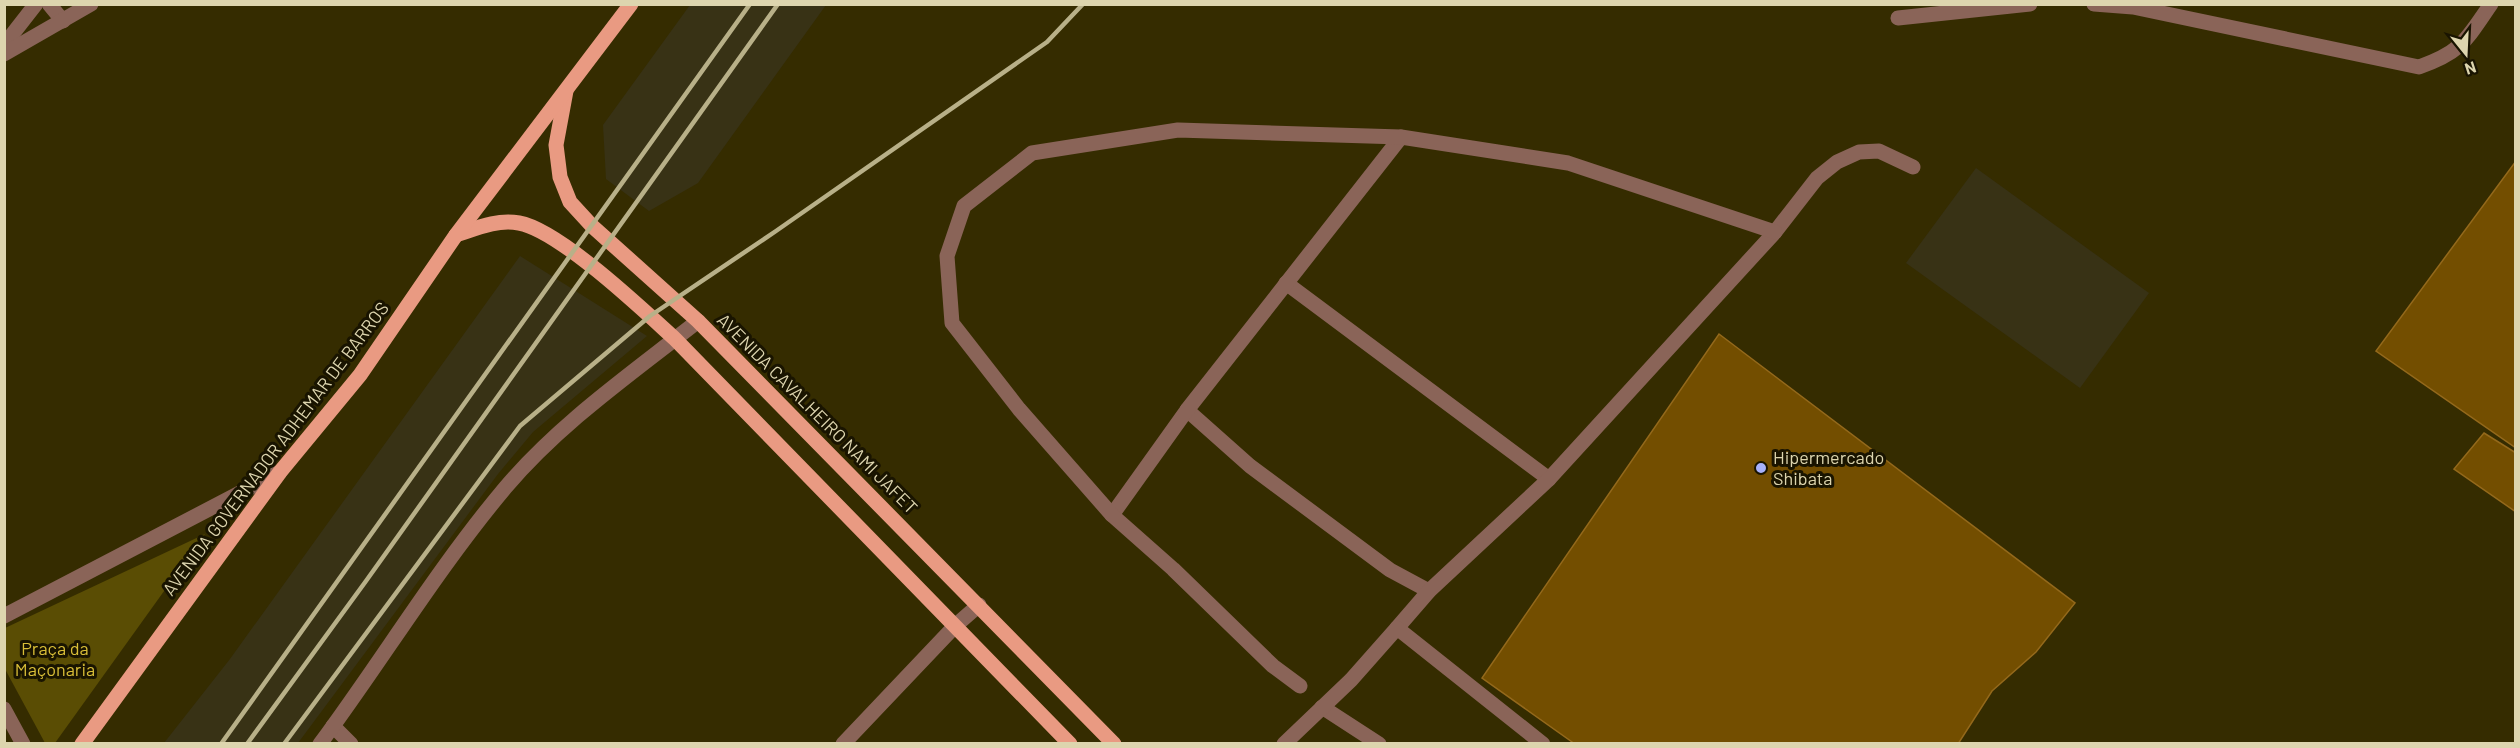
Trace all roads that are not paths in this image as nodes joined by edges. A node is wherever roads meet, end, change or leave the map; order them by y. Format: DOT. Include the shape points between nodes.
graph roads {
  1 [pos="36,4"];
  2 [pos="49,4"];
  3 [pos="91,4"];
  4 [pos="631,4"];
  5 [pos="2030,4"];
  6 [pos="2094,4"];
  7 [pos="2490,4"];
  8 [pos="1898,18"];
  9 [pos="63,21"];
  10 [pos="4,45"];
  11 [pos="4,54"];
  12 [pos="567,87"];
  13 [pos="1401,137"];
  14 [pos="1913,167"];
  15 [pos="1775,232"];
  16 [pos="456,235"];
  17 [pos="1287,284"];
  18 [pos="698,321"];
  19 [pos="675,339"];
  20 [pos="1186,410"];
  21 [pos="280,472"];
  22 [pos="1549,479"];
  23 [pos="1112,515"];
  24 [pos="1429,591"];
  25 [pos="979,605"];
  26 [pos="4,616"];
  27 [pos="955,626"];
  28 [pos="1397,628"];
  29 [pos="1300,686"];
  30 [pos="1322,707"];
  31 [pos="4,710"];
  32 [pos="333,726"];
  33 [pos="22,744"];
  34 [pos="82,744"];
  35 [pos="320,744"];
  36 [pos="351,744"];
  37 [pos="843,744"];
  38 [pos="1070,744"];
  39 [pos="1114,744"];
  40 [pos="1284,744"];
  41 [pos="1378,744"];
  42 [pos="1543,744"];
  1 -- 10 [label="street"];
  2 -- 9 [label="street"];
  3 -- 9 [label="street"];
  4 -- 12 [label="main road, AVENIDA GOVERNADOR ADHEMAR DE BARROS"];
  5 -- 8 [label="street"];
  6 -- 7 [label="street" via="2133,7 2419,67 2446,57 2465,42"];
  9 -- 11 [label="street"];
  12 -- 16 [label="main road, AVENIDA GOVERNADOR ADHEMAR DE BARROS"];
  12 -- 18 [label="main road, AVENIDA CAVALHEIRO NAMI JAFET" via="556,145 560,177 570,202"];
  13 -- 15 [label="street" via="1568,163"];
  13 -- 17 [label="street"];
  13 -- 23 [label="street" via="1167,131 1032,153 964,206 947,256 952,323 1019,409"];
  14 -- 15 [label="street" via="1879,151 1859,152 1837,162 1817,178"];
  15 -- 22 [label="street"];
  16 -- 19 [label="main road" via="496,222 520,223 541,231 572,252"];
  16 -- 21 [label="main road, AVENIDA GOVERNADOR ADHEMAR DE BARROS" via="360,375"];
  17 -- 20 [label="street"];
  17 -- 22 [label="street"];
  18 -- 19 [label="street"];
  18 -- 25 [label="main road, AVENIDA CAVALHEIRO NAMI JAFET"];
  19 -- 27 [label="main road"];
  19 -- 32 [label="street" via="566,424 506,487 444,565"];
  20 -- 23 [label="street"];
  20 -- 24 [label="street" via="1250,466 1390,570"];
  21 -- 26 [label="street"];
  21 -- 34 [label="main road, AVENIDA GOVERNADOR ADHEMAR DE BARROS"];
  22 -- 24 [label="street"];
  23 -- 29 [label="street" via="1273,666"];
  24 -- 28 [label="street"];
  25 -- 27 [label="street"];
  25 -- 39 [label="main road, AVENIDA CAVALHEIRO NAMI JAFET"];
  27 -- 37 [label="street"];
  27 -- 38 [label="main road"];
  28 -- 30 [label="street" via="1351,681"];
  28 -- 42 [label="street"];
  30 -- 40 [label="street"];
  30 -- 41 [label="street"];
  31 -- 33 [label="street"];
  32 -- 35 [label="street"];
  32 -- 36 [label="street"];
}
